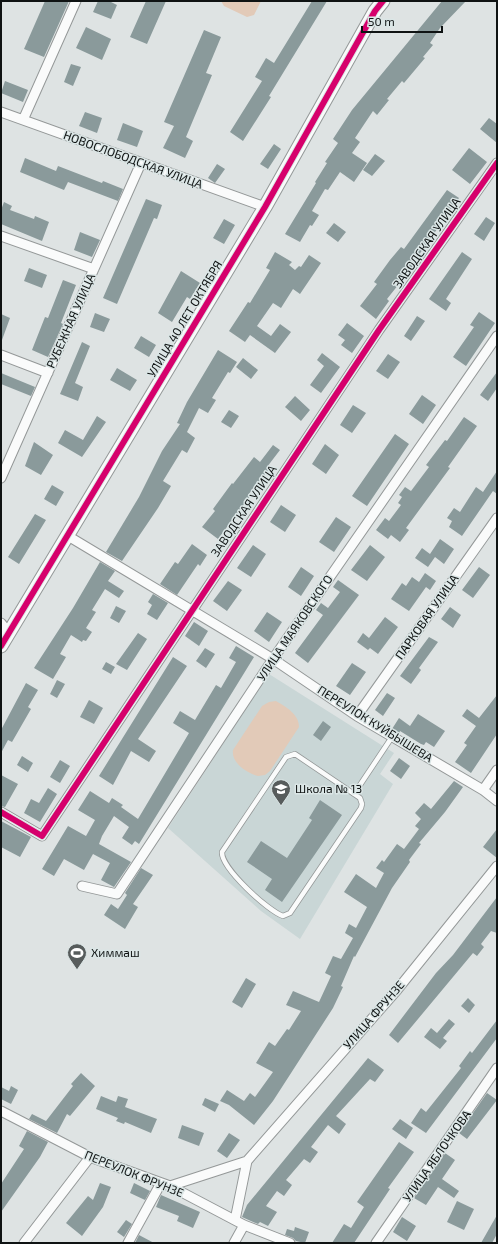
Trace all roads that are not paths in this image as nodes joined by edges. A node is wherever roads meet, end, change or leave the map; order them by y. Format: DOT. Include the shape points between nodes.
graph roads {
  1 [pos="76,1"];
  2 [pos="383,1"];
  3 [pos="1,112"];
  4 [pos="23,120"];
  5 [pos="141,163"];
  6 [pos="497,163"];
  7 [pos="265,207"];
  8 [pos="1,236"];
  9 [pos="94,269"];
  10 [pos="497,336"];
  11 [pos="1,355"];
  12 [pos="48,373"];
  13 [pos="1,478"];
  14 [pos="497,518"];
  15 [pos="68,536"];
  16 [pos="191,609"];
  17 [pos="5,628"];
  18 [pos="1,646"];
  19 [pos="273,658"];
  20 [pos="357,716"];
  21 [pos="392,737"];
  22 [pos="497,770"];
  23 [pos="483,790"];
  24 [pos="354,794"];
  25 [pos="497,801"];
  26 [pos="1,812"];
  27 [pos="497,866"];
  28 [pos="82,886"];
  29 [pos="497,1068"];
  30 [pos="1,1111"];
  31 [pos="90,1157"];
  32 [pos="247,1161"];
  33 [pos="166,1185"];
  34 [pos="235,1220"];
  35 [pos="244,1225"];
  36 [pos="24,1243"];
  37 [pos="128,1243"];
  38 [pos="234,1243"];
  39 [pos="290,1243"];
  40 [pos="376,1243"];
  1 -- 4 [label="street"];
  2 -- 7 [label="street, УЛИЦА 40 ЛЕТ ОКТЯБРЯ"];
  3 -- 4 [label="street, НОВОСЛОБОДСКАЯ УЛИЦА"];
  4 -- 5 [label="street, НОВОСЛОБОДСКАЯ УЛИЦА"];
  5 -- 7 [label="street, НОВОСЛОБОДСКАЯ УЛИЦА"];
  5 -- 9 [label="street, РУБЕЖНАЯ УЛИЦА"];
  6 -- 16 [label="street, ЗАВОДСКАЯ УЛИЦА" via="379,330"];
  7 -- 15 [label="street, УЛИЦА 40 ЛЕТ ОКТЯБРЯ"];
  8 -- 9 [label="street"];
  9 -- 12 [label="street, РУБЕЖНАЯ УЛИЦА"];
  10 -- 19 [label="street, УЛИЦА МАЯКОВСКОГО"];
  11 -- 12 [label="street"];
  12 -- 13 [label="street, РУБЕЖНАЯ УЛИЦА"];
  14 -- 20 [label="street, ПАРКОВАЯ УЛИЦА"];
  15 -- 16 [label="street, ПЕРЕУЛОК КУЙБЫШЕВА"];
  15 -- 17 [label="street, УЛИЦА 40 ЛЕТ ОКТЯБРЯ"];
  16 -- 19 [label="street, ПЕРЕУЛОК КУЙБЫШЕВА"];
  16 -- 26 [label="street, ЗАВОДСКАЯ УЛИЦА" via="42,836"];
  17 -- 18 [label="street, УЛИЦА 40 ЛЕТ ОКТЯБРЯ"];
  19 -- 20 [label="street, ПЕРЕУЛОК КУЙБЫШЕВА"];
  19 -- 28 [label="street, УЛИЦА МАЯКОВСКОГО" via="116,894"];
  20 -- 21 [label="street, ПЕРЕУЛОК КУЙБЫШЕВА"];
  21 -- 23 [label="street, ПЕРЕУЛОК КУЙБЫШЕВА"];
  21 -- 24 [label="lane"];
  22 -- 23 [label="street"];
  23 -- 25 [label="street, ПЕРЕУЛОК КУЙБЫШЕВА"];
  24 -- 24 [label="lane" via="361,800 361,808 288,915 280,915 265,905 223,859 224,847 288,755 298,756"];
  27 -- 32 [label="street, УЛИЦА ФРУНЗЕ" via="398,990"];
  29 -- 40 [label="street, УЛИЦА ЯБЛОЧКОВА"];
  30 -- 31 [label="street, ПЕРЕУЛОК ФРУНЗЕ"];
  31 -- 33 [label="street, ПЕРЕУЛОК ФРУНЗЕ"];
  31 -- 36 [label="street"];
  32 -- 33 [label="street"];
  32 -- 34 [label="street, УЛИЦА ФРУНЗЕ"];
  33 -- 34 [label="street, ПЕРЕУЛОК ФРУНЗЕ"];
  33 -- 37 [label="street"];
  34 -- 35 [label="street, ПЕРЕУЛОК ФРУНЗЕ"];
  35 -- 38 [label="street"];
  35 -- 39 [label="street, ПЕРЕУЛОК ФРУНЗЕ"];
}
